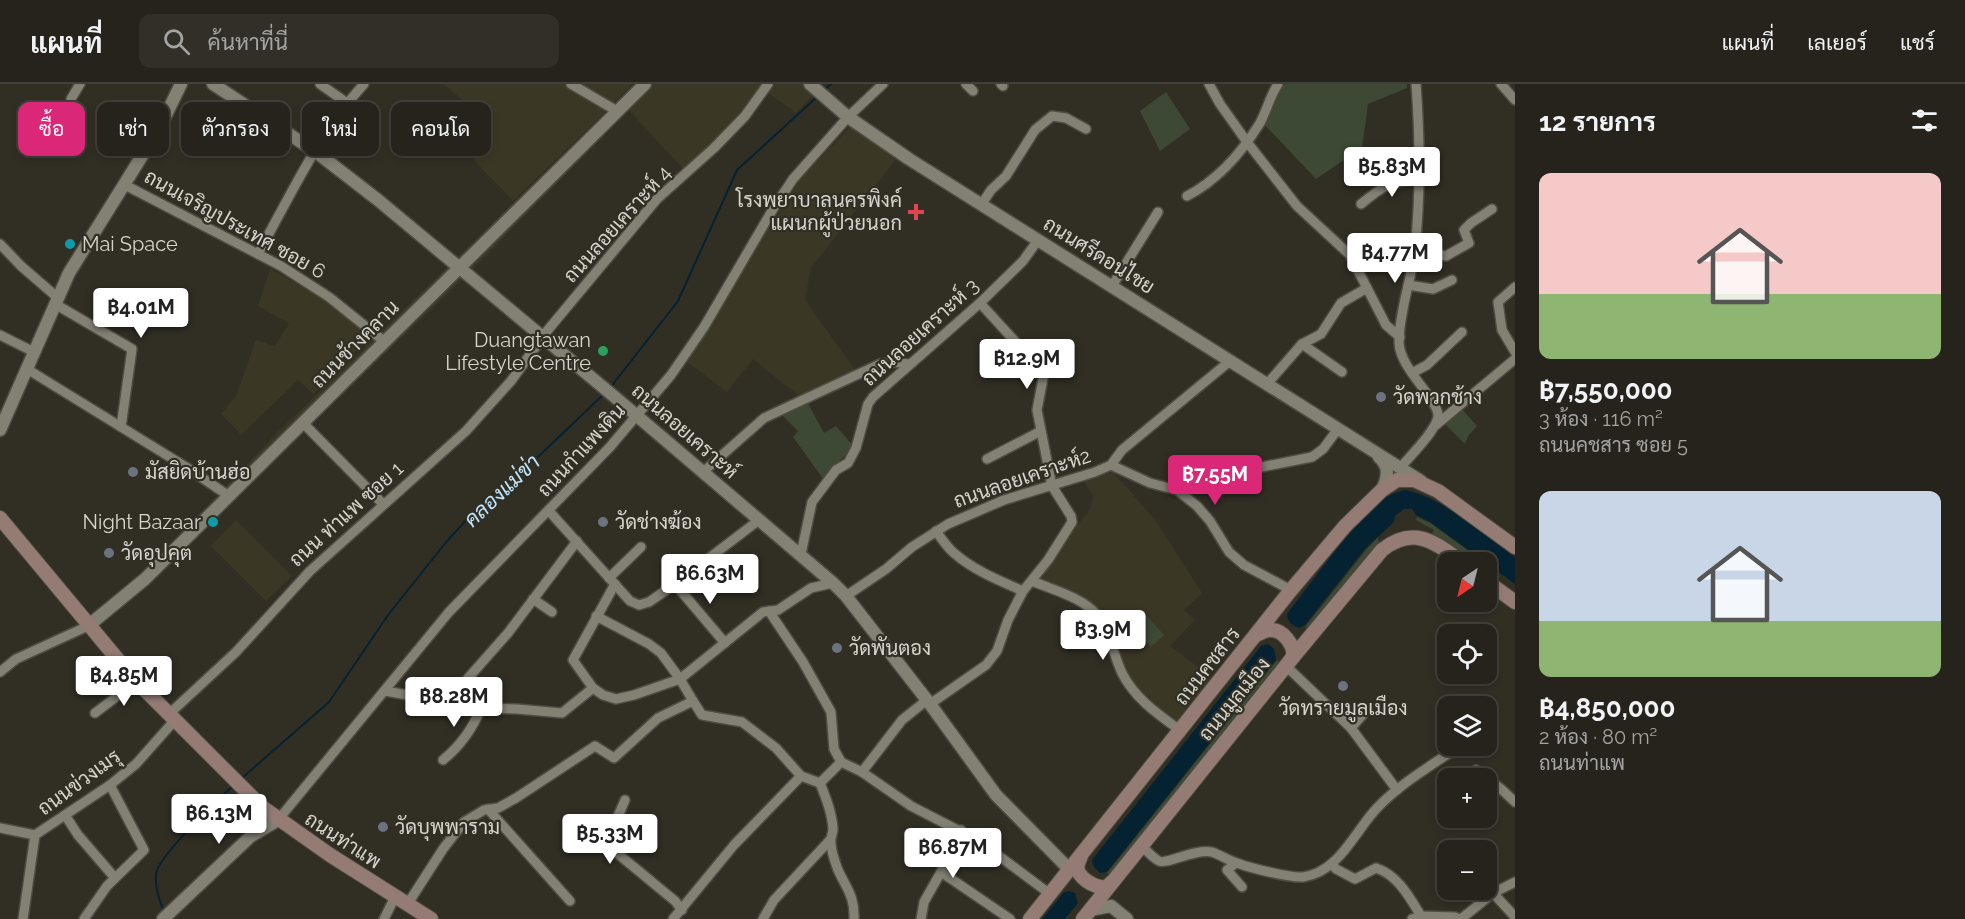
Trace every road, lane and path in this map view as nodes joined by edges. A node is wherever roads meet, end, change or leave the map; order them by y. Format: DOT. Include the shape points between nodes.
graph roads {
  1 [pos="80,84"];
  2 [pos="181,84"];
  3 [pos="213,84"];
  4 [pos="320,84"];
  5 [pos="364,84"];
  6 [pos="571,84"];
  7 [pos="645,84"];
  8 [pos="768,84"];
  9 [pos="810,84"];
  10 [pos="883,84"];
  11 [pos="1209,84"];
  12 [pos="1416,84"];
  13 [pos="1501,84"];
  14 [pos="1276,85"];
  15 [pos="71,99"];
  16 [pos="1515,100"];
  17 [pos="346,102"];
  18 [pos="348,102"];
  19 [pos="617,111"];
  20 [pos="848,117"];
  21 [pos="1086,129"];
  22 [pos="1247,142"];
  23 [pos="302,143"];
  24 [pos="314,156"];
  25 [pos="321,156"];
  26 [pos="1420,180"];
  27 [pos="123,184"];
  28 [pos="1187,196"];
  29 [pos="1361,204"];
  30 [pos="981,205"];
  31 [pos="1492,209"];
  32 [pos="1158,212"];
  33 [pos="1038,240"];
  34 [pos="0,244"];
  35 [pos="1415,250"];
  36 [pos="258,254"];
  37 [pos="460,267"];
  38 [pos="1452,280"];
  39 [pos="1408,285"];
  40 [pos="1112,286"];
  41 [pos="1515,287"];
  42 [pos="1367,288"];
  43 [pos="56,301"];
  44 [pos="980,303"];
  45 [pos="1462,332"];
  46 [pos="0,335"];
  47 [pos="543,336"];
  48 [pos="1400,337"];
  49 [pos="385,342"];
  50 [pos="1302,344"];
  51 [pos="34,352"];
  52 [pos="1515,352"];
  53 [pos="1515,359"];
  54 [pos="1230,361"];
  55 [pos="909,364"];
  56 [pos="27,369"];
  57 [pos="1342,372"];
  58 [pos="1412,373"];
  59 [pos="1267,384"];
  60 [pos="638,416"];
  61 [pos="303,423"];
  62 [pos="1435,426"];
  63 [pos="121,427"];
  64 [pos="1338,429"];
  65 [pos="0,430"];
  66 [pos="1041,431"];
  67 [pos="1374,452"];
  68 [pos="987,459"];
  69 [pos="1112,465"];
  70 [pos="1400,468"];
  71 [pos="703,472"];
  72 [pos="1052,486"];
  73 [pos="1177,490"];
  74 [pos="1382,490"];
  75 [pos="1438,491"];
  76 [pos="229,496"];
  77 [pos="383,504"];
  78 [pos="549,511"];
  79 [pos="0,518"];
  80 [pos="759,520"];
  81 [pos="936,531"];
  82 [pos="577,541"];
  83 [pos="1513,541"];
  84 [pos="641,548"];
  85 [pos="1448,552"];
  86 [pos="801,554"];
  87 [pos="820,570"];
  88 [pos="612,581"];
  89 [pos="1032,581"];
  90 [pos="833,583"];
  91 [pos="675,584"];
  92 [pos="811,588"];
  93 [pos="1497,589"];
  94 [pos="1290,590"];
  95 [pos="1023,591"];
  96 [pos="846,596"];
  97 [pos="533,599"];
  98 [pos="1515,602"];
  99 [pos="1275,610"];
  100 [pos="769,611"];
  101 [pos="552,612"];
  102 [pos="596,616"];
  103 [pos="88,626"];
  104 [pos="1256,635"];
  105 [pos="1310,636"];
  106 [pos="725,643"];
  107 [pos="1289,661"];
  108 [pos="0,672"];
  109 [pos="134,679"];
  110 [pos="680,679"];
  111 [pos="593,688"];
  112 [pos="385,691"];
  113 [pos="693,701"];
  114 [pos="447,702"];
  115 [pos="929,702"];
  116 [pos="482,708"];
  117 [pos="1365,712"];
  118 [pos="95,713"];
  119 [pos="172,717"];
  120 [pos="1351,728"];
  121 [pos="1181,731"];
  122 [pos="1445,756"];
  123 [pos="443,760"];
  124 [pos="841,762"];
  125 [pos="862,772"];
  126 [pos="801,776"];
  127 [pos="820,783"];
  128 [pos="110,785"];
  129 [pos="1497,786"];
  130 [pos="1397,790"];
  131 [pos="625,800"];
  132 [pos="1515,802"];
  133 [pos="262,807"];
  134 [pos="488,809"];
  135 [pos="65,815"];
  136 [pos="279,820"];
  137 [pos="0,828"];
  138 [pos="960,830"];
  139 [pos="35,835"];
  140 [pos="251,836"];
  141 [pos="830,840"];
  142 [pos="1142,846"];
  143 [pos="1081,856"];
  144 [pos="1236,863"];
  145 [pos="1332,864"];
  146 [pos="941,872"];
  147 [pos="1066,875"];
  148 [pos="115,878"];
  149 [pos="1112,882"];
  150 [pos="1515,882"];
  151 [pos="1242,887"];
  152 [pos="1497,891"];
  153 [pos="1050,894"];
  154 [pos="1497,897"];
  155 [pos="570,900"];
  156 [pos="1484,900"];
  157 [pos="401,901"];
  158 [pos="682,910"];
  159 [pos="1086,915"];
  160 [pos="170,916"];
  161 [pos="1515,917"];
  162 [pos="426,918"];
  163 [pos="1416,918"];
  164 [pos="23,919"];
  165 [pos="84,919"];
  166 [pos="384,919"];
  167 [pos="673,919"];
  168 [pos="763,919"];
  169 [pos="854,919"];
  170 [pos="921,919"];
  171 [pos="1010,919"];
  172 [pos="1030,919"];
  173 [pos="1127,919"];
  174 [pos="1460,919"];
  1 -- 15 [label="street"];
  2 -- 27 [label="street" via="160,127"];
  3 -- 23 [label="street, ถนนลอยเคราะห์"];
  4 -- 17 [label="street"];
  5 -- 18 [label="street"];
  6 -- 19 [label="street"];
  7 -- 19 [label="street, ถนนช้างคลาน"];
  8 -- 47 [label="street, ถนนลอยเคราะห์ 4" via="745,116 657,199"];
  9 -- 20 [label="street, ถนนศรีดอนไชย"];
  10 -- 20 [label="street, ถนนกำแพงดิน"];
  11 -- 22 [label="street"];
  12 -- 26 [label="street"];
  13 -- 16 [label="street"];
  14 -- 22 [label="street"];
  19 -- 37 [label="street, ถนนช้างคลาน"];
  20 -- 30 [label="street, ถนนศรีดอนไชย"];
  20 -- 60 [label="street, ถนนกำแพงดิน" via="793,179 704,327"];
  21 -- 30 [label="street" via="1066,118 1052,116 1035,130 1006,176"];
  22 -- 28 [label="street" via="1218,175"];
  22 -- 42 [label="street" via="1297,206 1350,255"];
  24 -- 36 [label="street"];
  25 -- 37 [label="street, ถนนลอยเคราะห์"];
  26 -- 29 [label="street" via="1402,180 1381,187"];
  26 -- 35 [label="street"];
  27 -- 36 [label="street, ถนนเจริญประเทศ ซอย 6"];
  27 -- 43 [label="street"];
  30 -- 33 [label="street, ถนนศรีดอนไชย"];
  31 -- 35 [label="street" via="1464,230 1469,243 1446,256"];
  32 -- 40 [label="street"];
  33 -- 40 [label="street, ถนนศรีดอนไชย"];
  33 -- 44 [label="street, ถนนลอยเคราะห์ 3" via="1023,261"];
  34 -- 43 [label="street"];
  35 -- 39 [label="street"];
  36 -- 49 [label="street, ถนนเจริญประเทศ ซอย 6" via="329,297"];
  37 -- 47 [label="street, ถนนลอยเคราะห์"];
  37 -- 49 [label="street, ถนนช้างคลาน"];
  38 -- 39 [label="street" via="1433,289"];
  39 -- 48 [label="street"];
  40 -- 54 [label="street, ถนนศรีดอนไชย"];
  41 -- 52 [label="street" via="1498,302 1502,330"];
  42 -- 48 [label="street" via="1386,324"];
  42 -- 50 [label="street" via="1341,303 1321,334"];
  43 -- 51 [label="street"];
  43 -- 63 [label="street" via="132,349"];
  44 -- 55 [label="street, ถนนลอยเคราะห์ 3"];
  44 -- 66 [label="street" via="1044,373 1037,410"];
  45 -- 58 [label="street" via="1427,365"];
  46 -- 51 [label="street"];
  47 -- 60 [label="street, ถนนลอยเคราะห์"];
  47 -- 77 [label="street, ถนน ท่าแพ ซอย 1" via="511,381 466,431"];
  48 -- 58 [label="street" via="1401,353"];
  49 -- 61 [label="street, ถนนช้างคลาน"];
  50 -- 57 [label="street"];
  50 -- 59 [label="street"];
  51 -- 56 [label="street"];
  53 -- 62 [label="street"];
  54 -- 59 [label="street, ถนนศรีดอนไชย"];
  54 -- 69 [label="street, ถนนลอยเคราะห์2" via="1122,450"];
  55 -- 71 [label="street" via="880,364 764,418"];
  55 -- 86 [label="street, ถนนลอยเคราะห์ 3" via="868,404 848,463 836,470 812,502"];
  56 -- 63 [label="street"];
  56 -- 65 [label="street"];
  58 -- 62 [label="street" via="1438,410"];
  59 -- 64 [label="street, ถนนศรีดอนไชย"];
  60 -- 71 [label="street, ถนนลอยเคราะห์"];
  60 -- 78 [label="street, ถนนกำแพงดิน"];
  61 -- 76 [label="street, ถนนช้างคลาน"];
  61 -- 77 [label="street"];
  62 -- 70 [label="street"];
  63 -- 76 [label="street"];
  64 -- 67 [label="street, ถนนศรีดอนไชย"];
  64 -- 73 [label="street" via="1312,457 1196,480"];
  66 -- 68 [label="street"];
  66 -- 72 [label="street"];
  67 -- 70 [label="street, ถนนศรีดอนไชย"];
  67 -- 74 [label="street, ถนนศรีดอนไชย" via="1387,468"];
  69 -- 72 [label="street, ถนนลอยเคราะห์2"];
  69 -- 73 [label="street" via="1149,483"];
  70 -- 75 [label="street, ถนนศรีดอนไชย"];
  71 -- 80 [label="street, ถนนลอยเคราะห์"];
  72 -- 81 [label="street, ถนนลอยเคราะห์2" via="1004,500"];
  72 -- 89 [label="street" via="1072,522"];
  73 -- 94 [label="street" via="1210,521 1229,552"];
  74 -- 75 [label="main road, ถนนคชสาร" via="1403,479"];
  74 -- 94 [label="main road, ถนนคชสาร"];
  75 -- 83 [label="main road, ถนนคชสาร"];
  76 -- 103 [label="street, ถนนช้างคลาน" via="145,579"];
  77 -- 119 [label="street, ถนน ท่าแพ ซอย 1" via="310,571"];
  78 -- 82 [label="street"];
  78 -- 112 [label="street, ถนนกำแพงดิน" via="449,612"];
  79 -- 103 [label="main road, ถนนท่าแพ"];
  80 -- 86 [label="street, ถนนลอยเคราะห์"];
  80 -- 91 [label="street"];
  81 -- 95 [label="street" via="962,559"];
  81 -- 96 [label="street, ถนนลอยเคราะห์2"];
  82 -- 88 [label="street"];
  82 -- 97 [label="street"];
  84 -- 88 [label="street"];
  85 -- 105 [label="main road, ถนนมูลเมือง" via="1435,543 1414,537 1390,544"];
  86 -- 87 [label="street, ถนนลอยเคราะห์"];
  87 -- 90 [label="street, ถนนลอยเคราะห์"];
  87 -- 92 [label="street"];
  88 -- 91 [label="street" via="639,605"];
  88 -- 102 [label="street"];
  89 -- 95 [label="street"];
  89 -- 121 [label="street" via="1085,604 1096,614 1133,689 1151,710"];
  90 -- 92 [label="street"];
  90 -- 96 [label="street, ถนนลอยเคราะห์"];
  91 -- 106 [label="street"];
  92 -- 100 [label="street" via="778,610"];
  93 -- 98 [label="main road"];
  94 -- 99 [label="main road, ถนนคชสาร"];
  95 -- 115 [label="street" via="997,651 986,664"];
  96 -- 115 [label="street, ถนนลอยเคราะห์"];
  97 -- 101 [label="street"];
  97 -- 114 [label="street"];
  99 -- 104 [label="main road, ถนนคชสาร"];
  99 -- 105 [label="main road" via="1276,622 1286,632 1302,639"];
  100 -- 106 [label="street"];
  100 -- 124 [label="street" via="831,712 834,749"];
  102 -- 110 [label="street" via="650,644"];
  102 -- 111 [label="street" via="573,660"];
  103 -- 108 [label="street" via="16,659"];
  103 -- 109 [label="main road, ถนนท่าแพ"];
  104 -- 107 [label="main road" via="1276,631 1290,642 1294,651"];
  104 -- 121 [label="main road, ถนนคชสาร"];
  105 -- 107 [label="main road, ถนนมูลเมือง"];
  106 -- 110 [label="street"];
  107 -- 120 [label="street"];
  107 -- 142 [label="main road, ถนนมูลเมือง"];
  109 -- 118 [label="street"];
  109 -- 119 [label="main road, ถนนท่าแพ"];
  110 -- 111 [label="street" via="616,699"];
  110 -- 113 [label="street"];
  111 -- 116 [label="street" via="562,713"];
  112 -- 114 [label="street"];
  112 -- 136 [label="street, ถนนกำแพงดิน"];
  113 -- 126 [label="street" via="702,715 742,722 776,748"];
  113 -- 134 [label="street" via="658,718 614,758 595,746 516,798"];
  114 -- 116 [label="street"];
  115 -- 125 [label="street" via="902,720"];
  115 -- 147 [label="street, ถนนลอยเคราะห์" via="996,795"];
  116 -- 123 [label="street" via="455,750"];
  117 -- 120 [label="street"];
  119 -- 128 [label="street, ถนนข่วงเมรุ" via="136,764"];
  119 -- 133 [label="main road, ถนนท่าแพ"];
  120 -- 130 [label="street"];
  121 -- 143 [label="main road, ถนนคชสาร"];
  122 -- 130 [label="street"];
  124 -- 125 [label="street"];
  124 -- 127 [label="street"];
  125 -- 138 [label="street" via="911,806"];
  126 -- 127 [label="street"];
  126 -- 158 [label="street" via="734,845"];
  127 -- 141 [label="street" via="831,814"];
  128 -- 135 [label="street, ถนนข่วงเมรุ"];
  128 -- 148 [label="street" via="144,850"];
  129 -- 132 [label="street"];
  130 -- 145 [label="street" via="1376,808"];
  131 -- 158 [label="street" via="606,844"];
  133 -- 136 [label="main road, ถนนท่าแพ"];
  133 -- 140 [label="street"];
  134 -- 155 [label="street"];
  134 -- 157 [label="street" via="455,831"];
  135 -- 139 [label="street, ถนนข่วงเมรุ"];
  135 -- 148 [label="street"];
  136 -- 140 [label="street"];
  136 -- 157 [label="main road, ถนนท่าแพ"];
  137 -- 139 [label="street"];
  138 -- 146 [label="street"];
  138 -- 153 [label="street"];
  139 -- 164 [label="street, ถนนข่วงเมรุ"];
  140 -- 160 [label="street"];
  141 -- 168 [label="street" via="774,900"];
  141 -- 169 [label="street" via="855,907"];
  142 -- 144 [label="street" via="1160,862 1202,851"];
  142 -- 149 [label="main road, ถนนมูลเมือง"];
  143 -- 147 [label="main road, ถนนคชสาร"];
  143 -- 149 [label="main road" via="1080,874 1097,887 1107,887"];
  144 -- 145 [label="street" via="1301,877"];
  144 -- 151 [label="street" via="1227,870"];
  145 -- 163 [label="street" via="1355,879 1376,868 1383,870 1405,889"];
  146 -- 170 [label="street" via="924,902"];
  146 -- 171 [label="street"];
  147 -- 153 [label="main road, ถนนคชสาร"];
  147 -- 159 [label="main road" via="1090,891 1094,899"];
  148 -- 165 [label="street"];
  149 -- 159 [label="main road, ถนนมูลเมือง"];
  150 -- 152 [label="street"];
  153 -- 172 [label="main road, ถนนคชสาร"];
  154 -- 161 [label="street"];
  156 -- 174 [label="street"];
  157 -- 162 [label="main road, ถนนท่าแพ"];
  157 -- 166 [label="street"];
  158 -- 167 [label="street"];
  159 -- 173 [label="street" via="1111,906"];
  163 -- 174 [label="street"];
}
